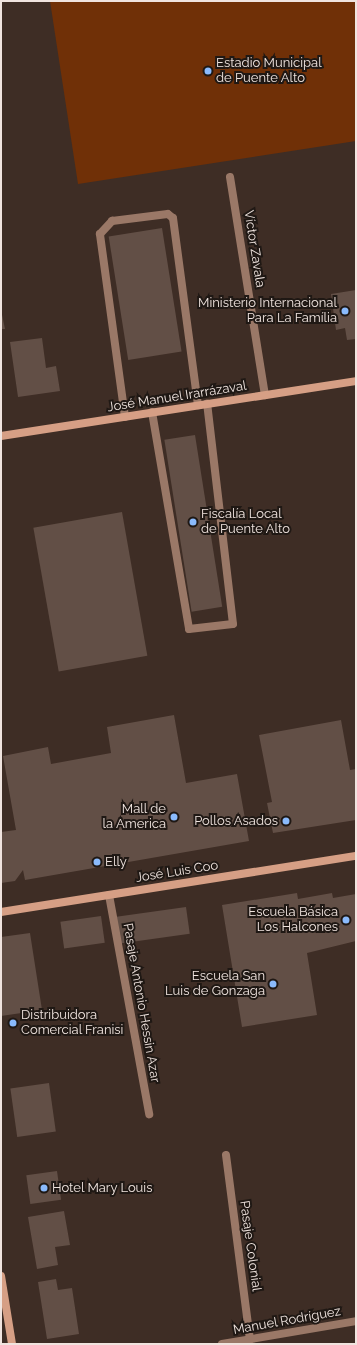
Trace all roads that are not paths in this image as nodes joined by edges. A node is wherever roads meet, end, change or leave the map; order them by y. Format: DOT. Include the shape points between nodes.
graph roads {
  1 [pos="230,177"];
  2 [pos="356,381"];
  3 [pos="265,395"];
  4 [pos="207,404"];
  5 [pos="198,405"];
  6 [pos="152,412"];
  7 [pos="125,417"];
  8 [pos="1,436"];
  9 [pos="356,856"];
  10 [pos="109,895"];
  11 [pos="1,912"];
  12 [pos="149,1114"];
  13 [pos="226,1155"];
  14 [pos="1,1276"];
  15 [pos="356,1321"];
  16 [pos="250,1339"];
  17 [pos="233,1343"];
  18 [pos="12,1344"];
  19 [pos="222,1344"];
  1 -- 3 [label="street, Víctor Zavala"];
  2 -- 3 [label="street, José Manuel Irarrázaval"];
  3 -- 4 [label="street, José Manuel Irarrázaval"];
  4 -- 5 [label="street, José Manuel Irarrázaval"];
  4 -- 6 [label="street" via="233,624 189,629"];
  5 -- 6 [label="street, José Manuel Irarrázaval"];
  5 -- 7 [label="street" via="173,218 168,214 112,221 100,234"];
  6 -- 7 [label="street, José Manuel Irarrázaval"];
  7 -- 8 [label="street, José Manuel Irarrázaval"];
  9 -- 10 [label="street, José Luis Coo"];
  10 -- 11 [label="street, José Luis Coo"];
  10 -- 12 [label="street, Pasaje Antonio Hessin Azar"];
  13 -- 16 [label="street, Pasaje Colonial"];
  14 -- 18 [label="street"];
  15 -- 16 [label="street, Manuel Rodríguez"];
  16 -- 17 [label="street, Manuel Rodríguez"];
  17 -- 19 [label="street, Manuel Rodríguez"];
}
